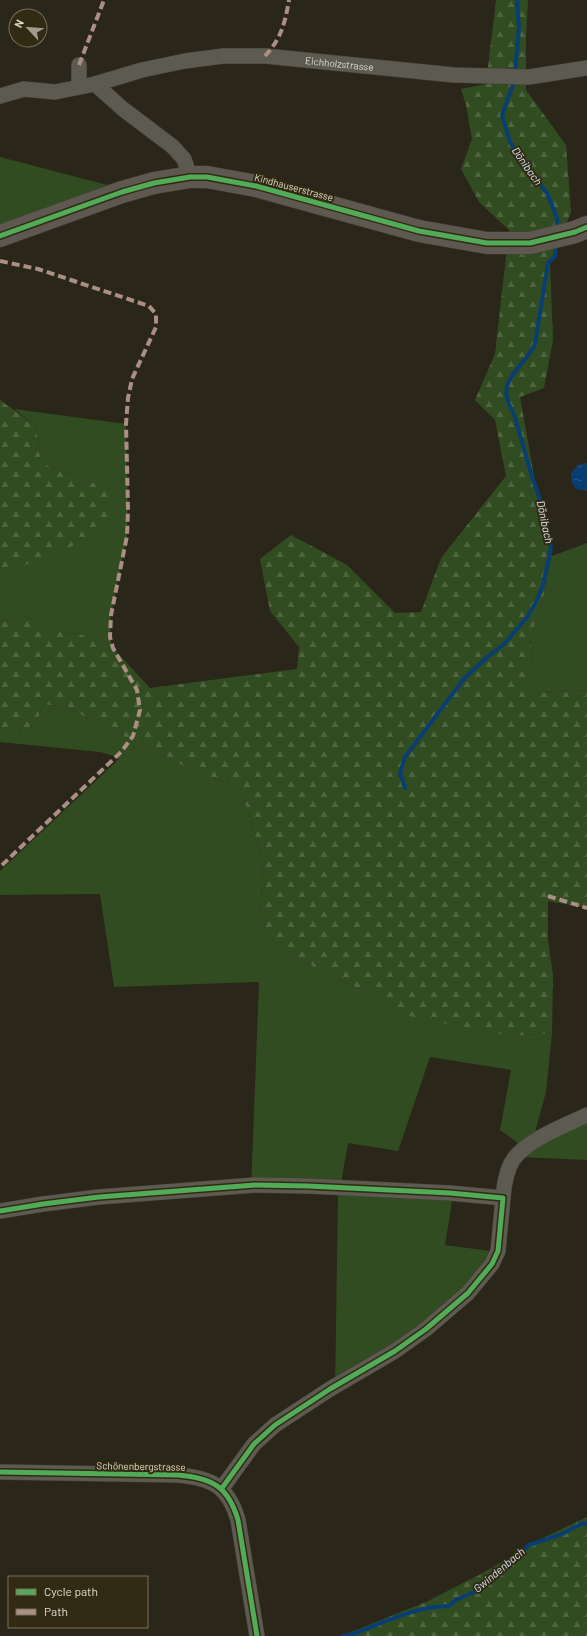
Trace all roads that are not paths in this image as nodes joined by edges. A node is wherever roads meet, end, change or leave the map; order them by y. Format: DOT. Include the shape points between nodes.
graph roads {
  1 [pos="79,65"];
  2 [pos="587,68"];
  3 [pos="95,84"];
  4 [pos="79,87"];
  5 [pos="0,96"];
  6 [pos="190,177"];
  7 [pos="587,227"];
  8 [pos="0,236"];
  9 [pos="587,1116"];
  10 [pos="503,1198"];
  11 [pos="0,1211"];
  12 [pos="0,1472"];
  13 [pos="222,1488"];
  14 [pos="257,1636"];
  1 -- 4 [label="street"];
  2 -- 3 [label="street, Eichholzstrasse" via="529,77 462,75 265,56 223,56 142,70"];
  3 -- 4 [label="street, Eichholzstrasse"];
  3 -- 6 [label="street" via="172,146 184,159"];
  4 -- 5 [label="street, Eichholzstrasse" via="55,92 24,89"];
  6 -- 7 [label="street, Kindhauserstrasse" via="207,176 256,186 419,231 487,243 530,243"];
  6 -- 8 [label="street, Kindhauserstrasse" via="122,192"];
  9 -- 10 [label="street" via="541,1138 517,1156 510,1166"];
  10 -- 11 [label="street" via="450,1193 255,1185 99,1197"];
  10 -- 13 [label="street" via="498,1251 488,1270 468,1293 426,1329 395,1351 275,1425 254,1444"];
  12 -- 13 [label="street, Schönenbergstrasse" via="178,1475 206,1480"];
  13 -- 14 [label="street" via="232,1503 238,1520"];
}
